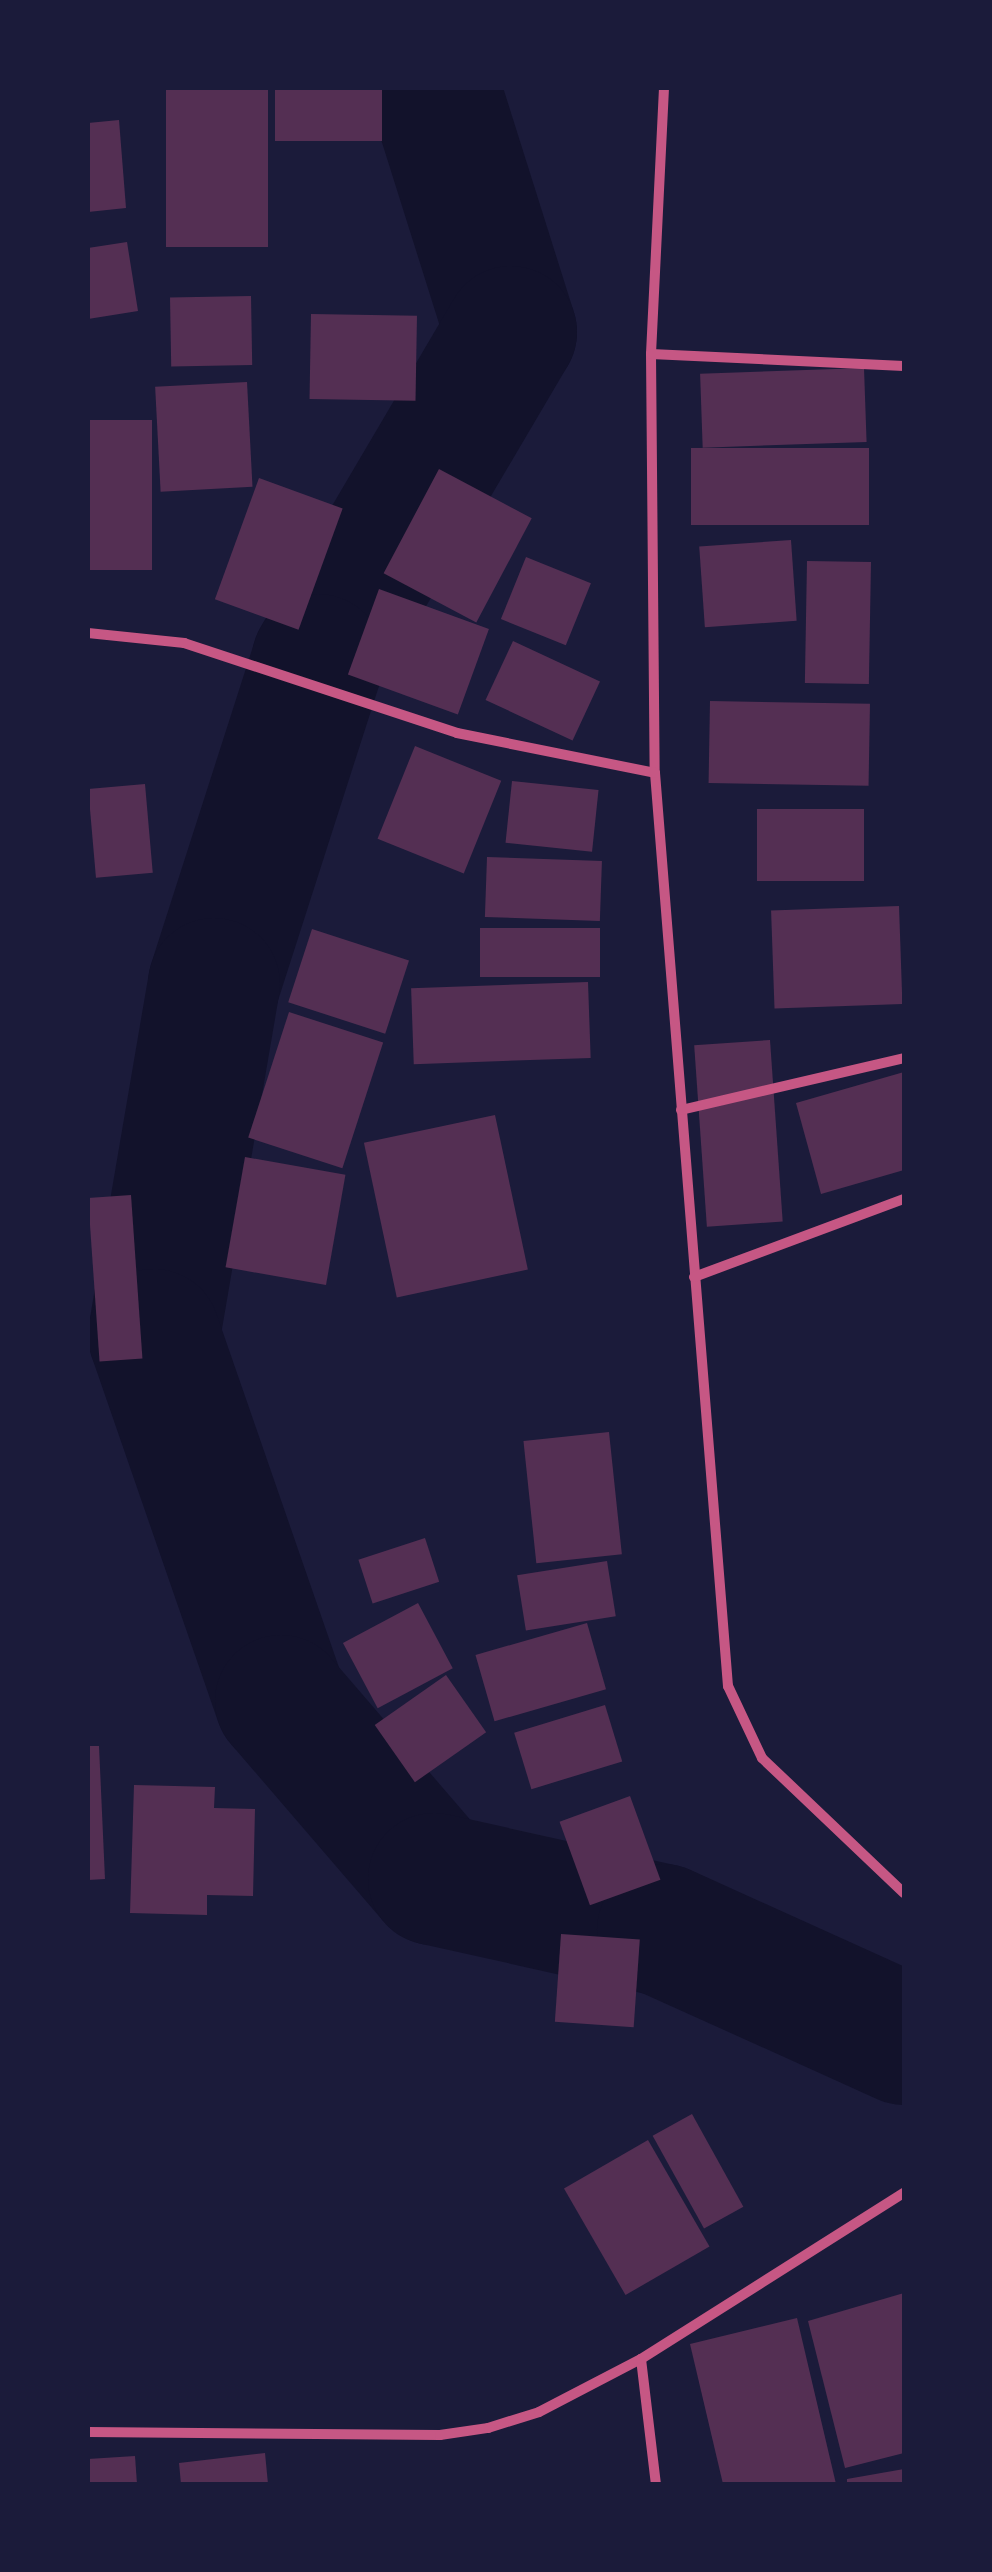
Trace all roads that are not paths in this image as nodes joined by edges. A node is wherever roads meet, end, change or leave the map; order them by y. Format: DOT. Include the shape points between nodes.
graph roads {
  1 [pos="664,88"];
  2 [pos="652,354"];
  3 [pos="904,366"];
  4 [pos="88,633"];
  5 [pos="655,773"];
  6 [pos="904,1058"];
  7 [pos="681,1110"];
  8 [pos="904,1199"];
  9 [pos="694,1278"];
  10 [pos="904,1893"];
  11 [pos="904,2193"];
  12 [pos="641,2359"];
  13 [pos="88,2432"];
  14 [pos="656,2484"];
  1 -- 2 [label="street"];
  2 -- 3 [label="street"];
  2 -- 5 [label="street"];
  4 -- 5 [label="street" via="142,634 532,753"];
  5 -- 7 [label="street"];
  6 -- 7 [label="street"];
  7 -- 9 [label="street"];
  8 -- 9 [label="street"];
  9 -- 10 [label="street" via="728,1686 762,1758"];
  11 -- 12 [label="street"];
  12 -- 13 [label="street" via="538,2412 440,2435"];
  12 -- 14 [label="street"];
}
